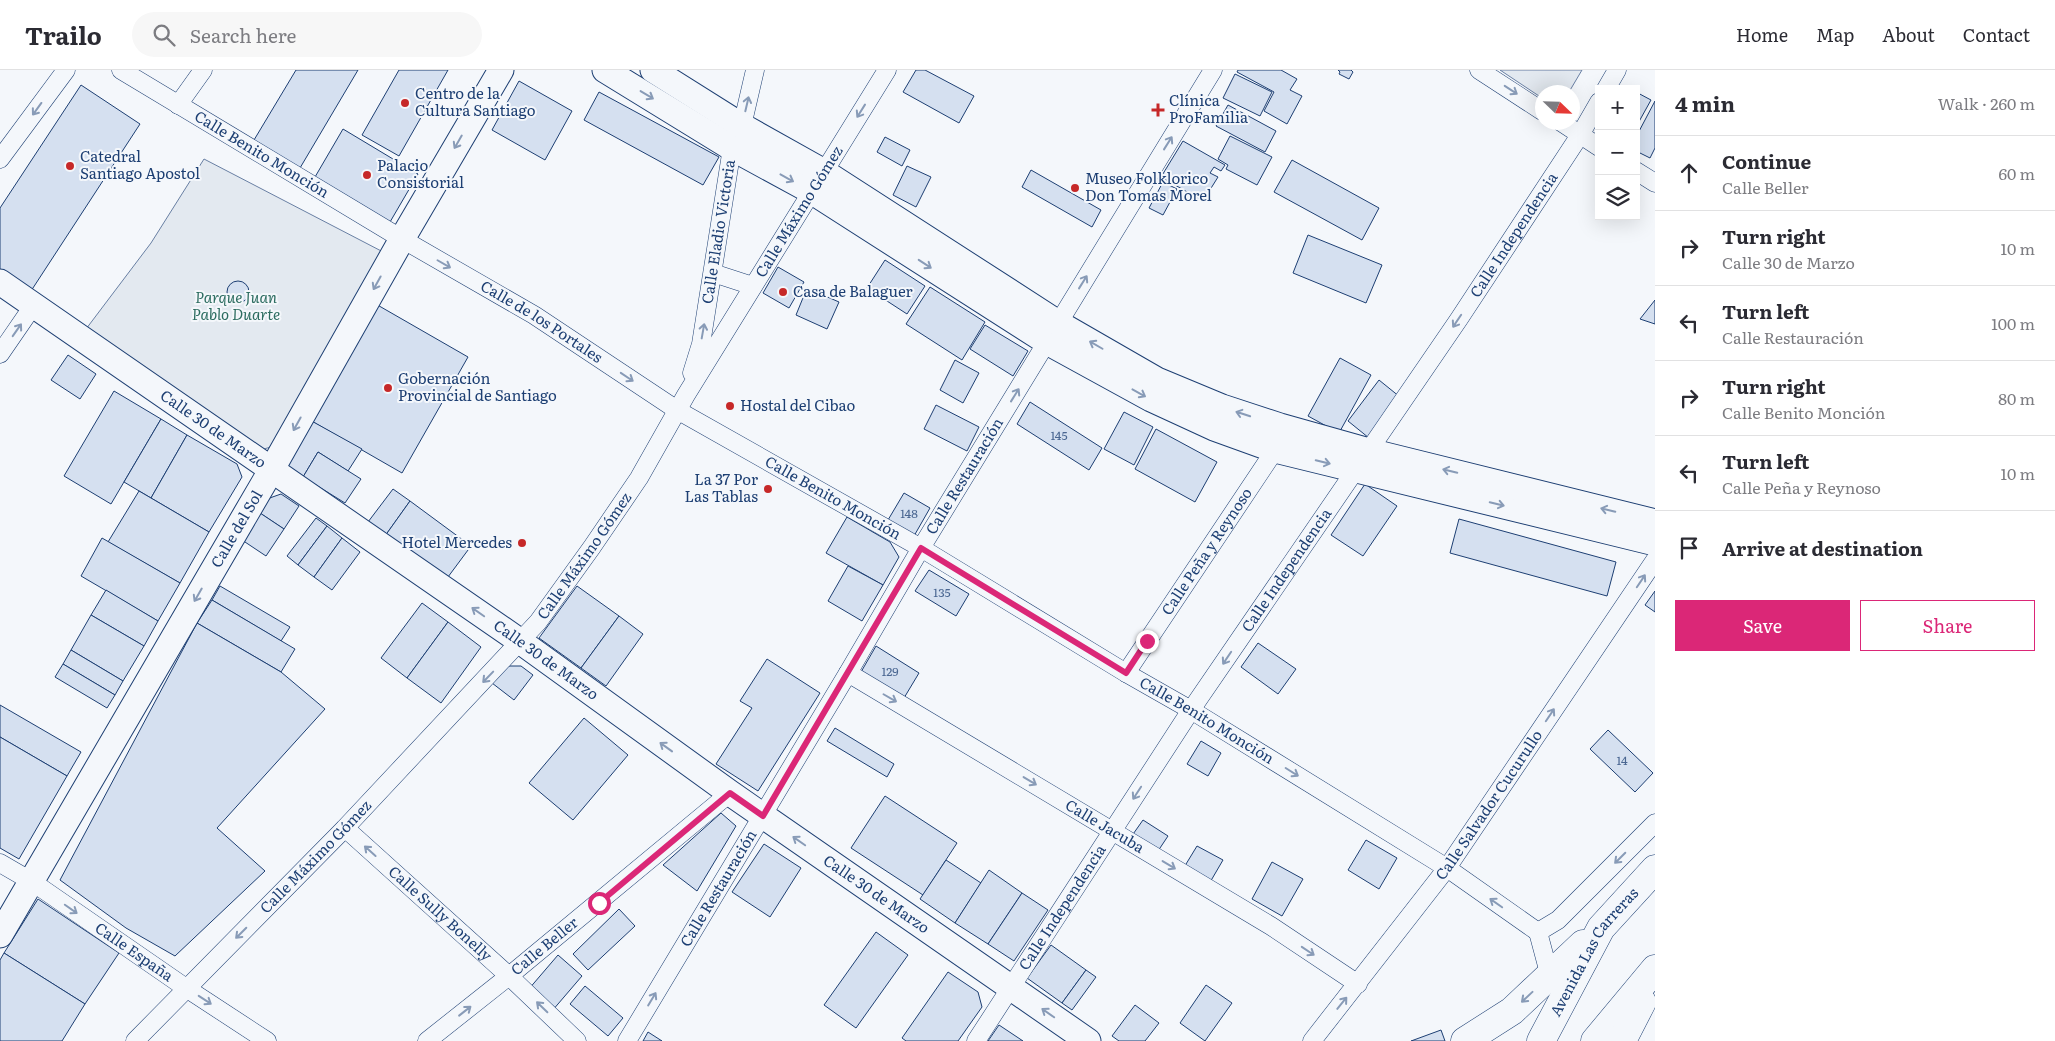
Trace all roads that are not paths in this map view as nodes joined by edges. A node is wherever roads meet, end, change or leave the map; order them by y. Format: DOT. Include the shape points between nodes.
graph roads {
  1 [pos="66,70"];
  2 [pos="121,70"];
  3 [pos="203,70"];
  4 [pos="501,70"];
  5 [pos="605,70"];
  6 [pos="653,70"];
  7 [pos="755,70"];
  8 [pos="887,70"];
  9 [pos="1213,70"];
  10 [pos="1479,70"];
  11 [pos="1617,70"];
  12 [pos="1608,85"];
  13 [pos="178,105"];
  14 [pos="1535,106"];
  15 [pos="1595,109"];
  16 [pos="1574,130"];
  17 [pos="1580,134"];
  18 [pos="737,137"];
  19 [pos="1595,144"];
  20 [pos="0,159"];
  21 [pos="1640,174"];
  22 [pos="817,182"];
  23 [pos="1655,183"];
  24 [pos="402,239"];
  25 [pos="713,273"];
  26 [pos="0,282"];
  27 [pos="753,286"];
  28 [pos="33,306"];
  29 [pos="1052,333"];
  30 [pos="0,354"];
  31 [pos="682,403"];
  32 [pos="1280,426"];
  33 [pos="1275,450"];
  34 [pos="1362,460"];
  35 [pos="272,470"];
  36 [pos="1655,522"];
  37 [pos="1655,543"];
  38 [pos="921,548"];
  39 [pos="1655,560"];
  40 [pos="521,642"];
  41 [pos="848,673"];
  42 [pos="1126,673"];
  43 [pos="1191,710"];
  44 [pos="730,793"];
  45 [pos="763,816"];
  46 [pos="1655,823"];
  47 [pos="344,828"];
  48 [pos="1113,832"];
  49 [pos="0,863"];
  50 [pos="1446,868"];
  51 [pos="1655,869"];
  52 [pos="31,881"];
  53 [pos="1601,928"];
  54 [pos="1538,932"];
  55 [pos="0,935"];
  56 [pos="1655,969"];
  57 [pos="509,976"];
  58 [pos="1550,976"];
  59 [pos="1655,978"];
  60 [pos="1358,984"];
  61 [pos="1011,987"];
  62 [pos="186,988"];
  63 [pos="135,1041"];
  64 [pos="267,1041"];
  65 [pos="427,1041"];
  66 [pos="577,1041"];
  67 [pos="627,1041"];
  68 [pos="976,1041"];
  69 [pos="1088,1041"];
  70 [pos="1312,1041"];
  71 [pos="1465,1041"];
  72 [pos="1541,1041"];
  73 [pos="1595,1041"];
  74 [pos="1622,1041"];
  1 -- 20 [label="street, one-way"];
  2 -- 13 [label="street, Calle Benito Monción"];
  3 -- 13 [label="street"];
  4 -- 24 [label="main road, Calle del Sol, one-way"];
  5 -- 18 [label="main road, one-way"];
  6 -- 18 [label="main road"];
  18 -- 7 [label="street, Calle Eladio Victoria, one-way"];
  8 -- 22 [label="street, Calle Máximo Gómez, one-way"];
  29 -- 9 [label="street, Calle Restauración, one-way"];
  10 -- 14 [label="street, one-way"];
  11 -- 12 [label="street"];
  13 -- 24 [label="street, Calle Benito Monción"];
  15 -- 17 [label="street, Calle Independencia"];
  16 -- 17 [label="street"];
  17 -- 19 [label="street"];
  17 -- 34 [label="street, Calle Independencia, one-way"];
  18 -- 22 [label="main road"];
  18 -- 25 [label="street, Calle Eladio Victoria"];
  21 -- 23 [label="street"];
  22 -- 27 [label="street, Calle Máximo Gómez"];
  22 -- 29 [label="main road"];
  24 -- 31 [label="street, Calle de los Portales, one-way"];
  24 -- 35 [label="main road, Calle del Sol, one-way"];
  25 -- 27 [label="street"];
  31 -- 25 [label="street, Calle Eladio Victoria, one-way" via="701,344"];
  26 -- 28 [label="main road, Calle 30 de Marzo"];
  27 -- 31 [label="street, Calle Máximo Gómez"];
  30 -- 28 [label="street, one-way"];
  28 -- 35 [label="main road, Calle 30 de Marzo"];
  32 -- 29 [label="main road, one-way" via="1222,407"];
  29 -- 33 [label="main road, one-way" via="1151,400"];
  38 -- 29 [label="street, Calle Restauración, one-way"];
  31 -- 38 [label="street, Calle Benito Monción"];
  31 -- 40 [label="street, Calle Máximo Gómez" via="592,547"];
  32 -- 33 [label="street, Calle Peña y Reynoso"];
  32 -- 34 [label="main road"];
  33 -- 34 [label="main road, one-way"];
  33 -- 42 [label="street, Calle Peña y Reynoso"];
  36 -- 34 [label="main road, one-way"];
  34 -- 37 [label="main road, one-way"];
  34 -- 43 [label="street, Calle Independencia, one-way"];
  40 -- 35 [label="main road, Calle 30 de Marzo, one-way"];
  35 -- 52 [label="main road, Calle del Sol, one-way"];
  38 -- 41 [label="street, Calle Restauración"];
  38 -- 42 [label="street, Calle Benito Monción"];
  50 -- 39 [label="street, Calle Salvador Cucurullo, one-way"];
  44 -- 40 [label="main road, Calle 30 de Marzo, one-way"];
  40 -- 47 [label="street, Calle Máximo Gómez, one-way"];
  41 -- 45 [label="street, Calle Restauración"];
  41 -- 48 [label="street, Calle Jacuba, one-way"];
  42 -- 43 [label="street, Calle Benito Monción"];
  43 -- 48 [label="street, Calle Independencia, one-way"];
  43 -- 50 [label="street, Calle Benito Monción, one-way"];
  44 -- 45 [label="main road, Calle 30 de Marzo"];
  44 -- 57 [label="street, Calle Beller"];
  61 -- 45 [label="main road, Calle 30 de Marzo, one-way"];
  67 -- 45 [label="street, Calle Restauración, one-way"];
  46 -- 54 [label="street, one-way" via="1558,920"];
  57 -- 47 [label="street, Calle Sully Bonelly, one-way"];
  47 -- 62 [label="street, Calle Máximo Gómez, one-way"];
  48 -- 60 [label="street, Calle Jacuba, one-way" via="1271,926"];
  48 -- 61 [label="street, Calle Independencia"];
  49 -- 52 [label="street, Calle España"];
  54 -- 50 [label="street, Calle Benito Monción, one-way"];
  50 -- 60 [label="street, Calle Salvador Cucurullo"];
  51 -- 53 [label="main road, Avenida Las Carreras"];
  52 -- 55 [label="main road, Calle del Sol"];
  52 -- 62 [label="street, Calle España, one-way"];
  53 -- 58 [label="main road"];
  53 -- 72 [label="main road, Avenida Las Carreras"];
  54 -- 58 [label="street"];
  56 -- 73 [label="main road"];
  65 -- 57 [label="street, Calle Beller, one-way"];
  66 -- 57 [label="street, Calle Sully Bonelly, one-way"];
  58 -- 71 [label="main road, one-way" via="1512,1011"];
  59 -- 74 [label="main road"];
  70 -- 60 [label="street, Calle Salvador Cucurullo, one-way"];
  61 -- 68 [label="street, Calle Independencia"];
  69 -- 61 [label="main road, Calle 30 de Marzo, one-way"];
  62 -- 63 [label="street, Calle Máximo Gómez"];
  62 -- 64 [label="street, Calle España, one-way"];
}
